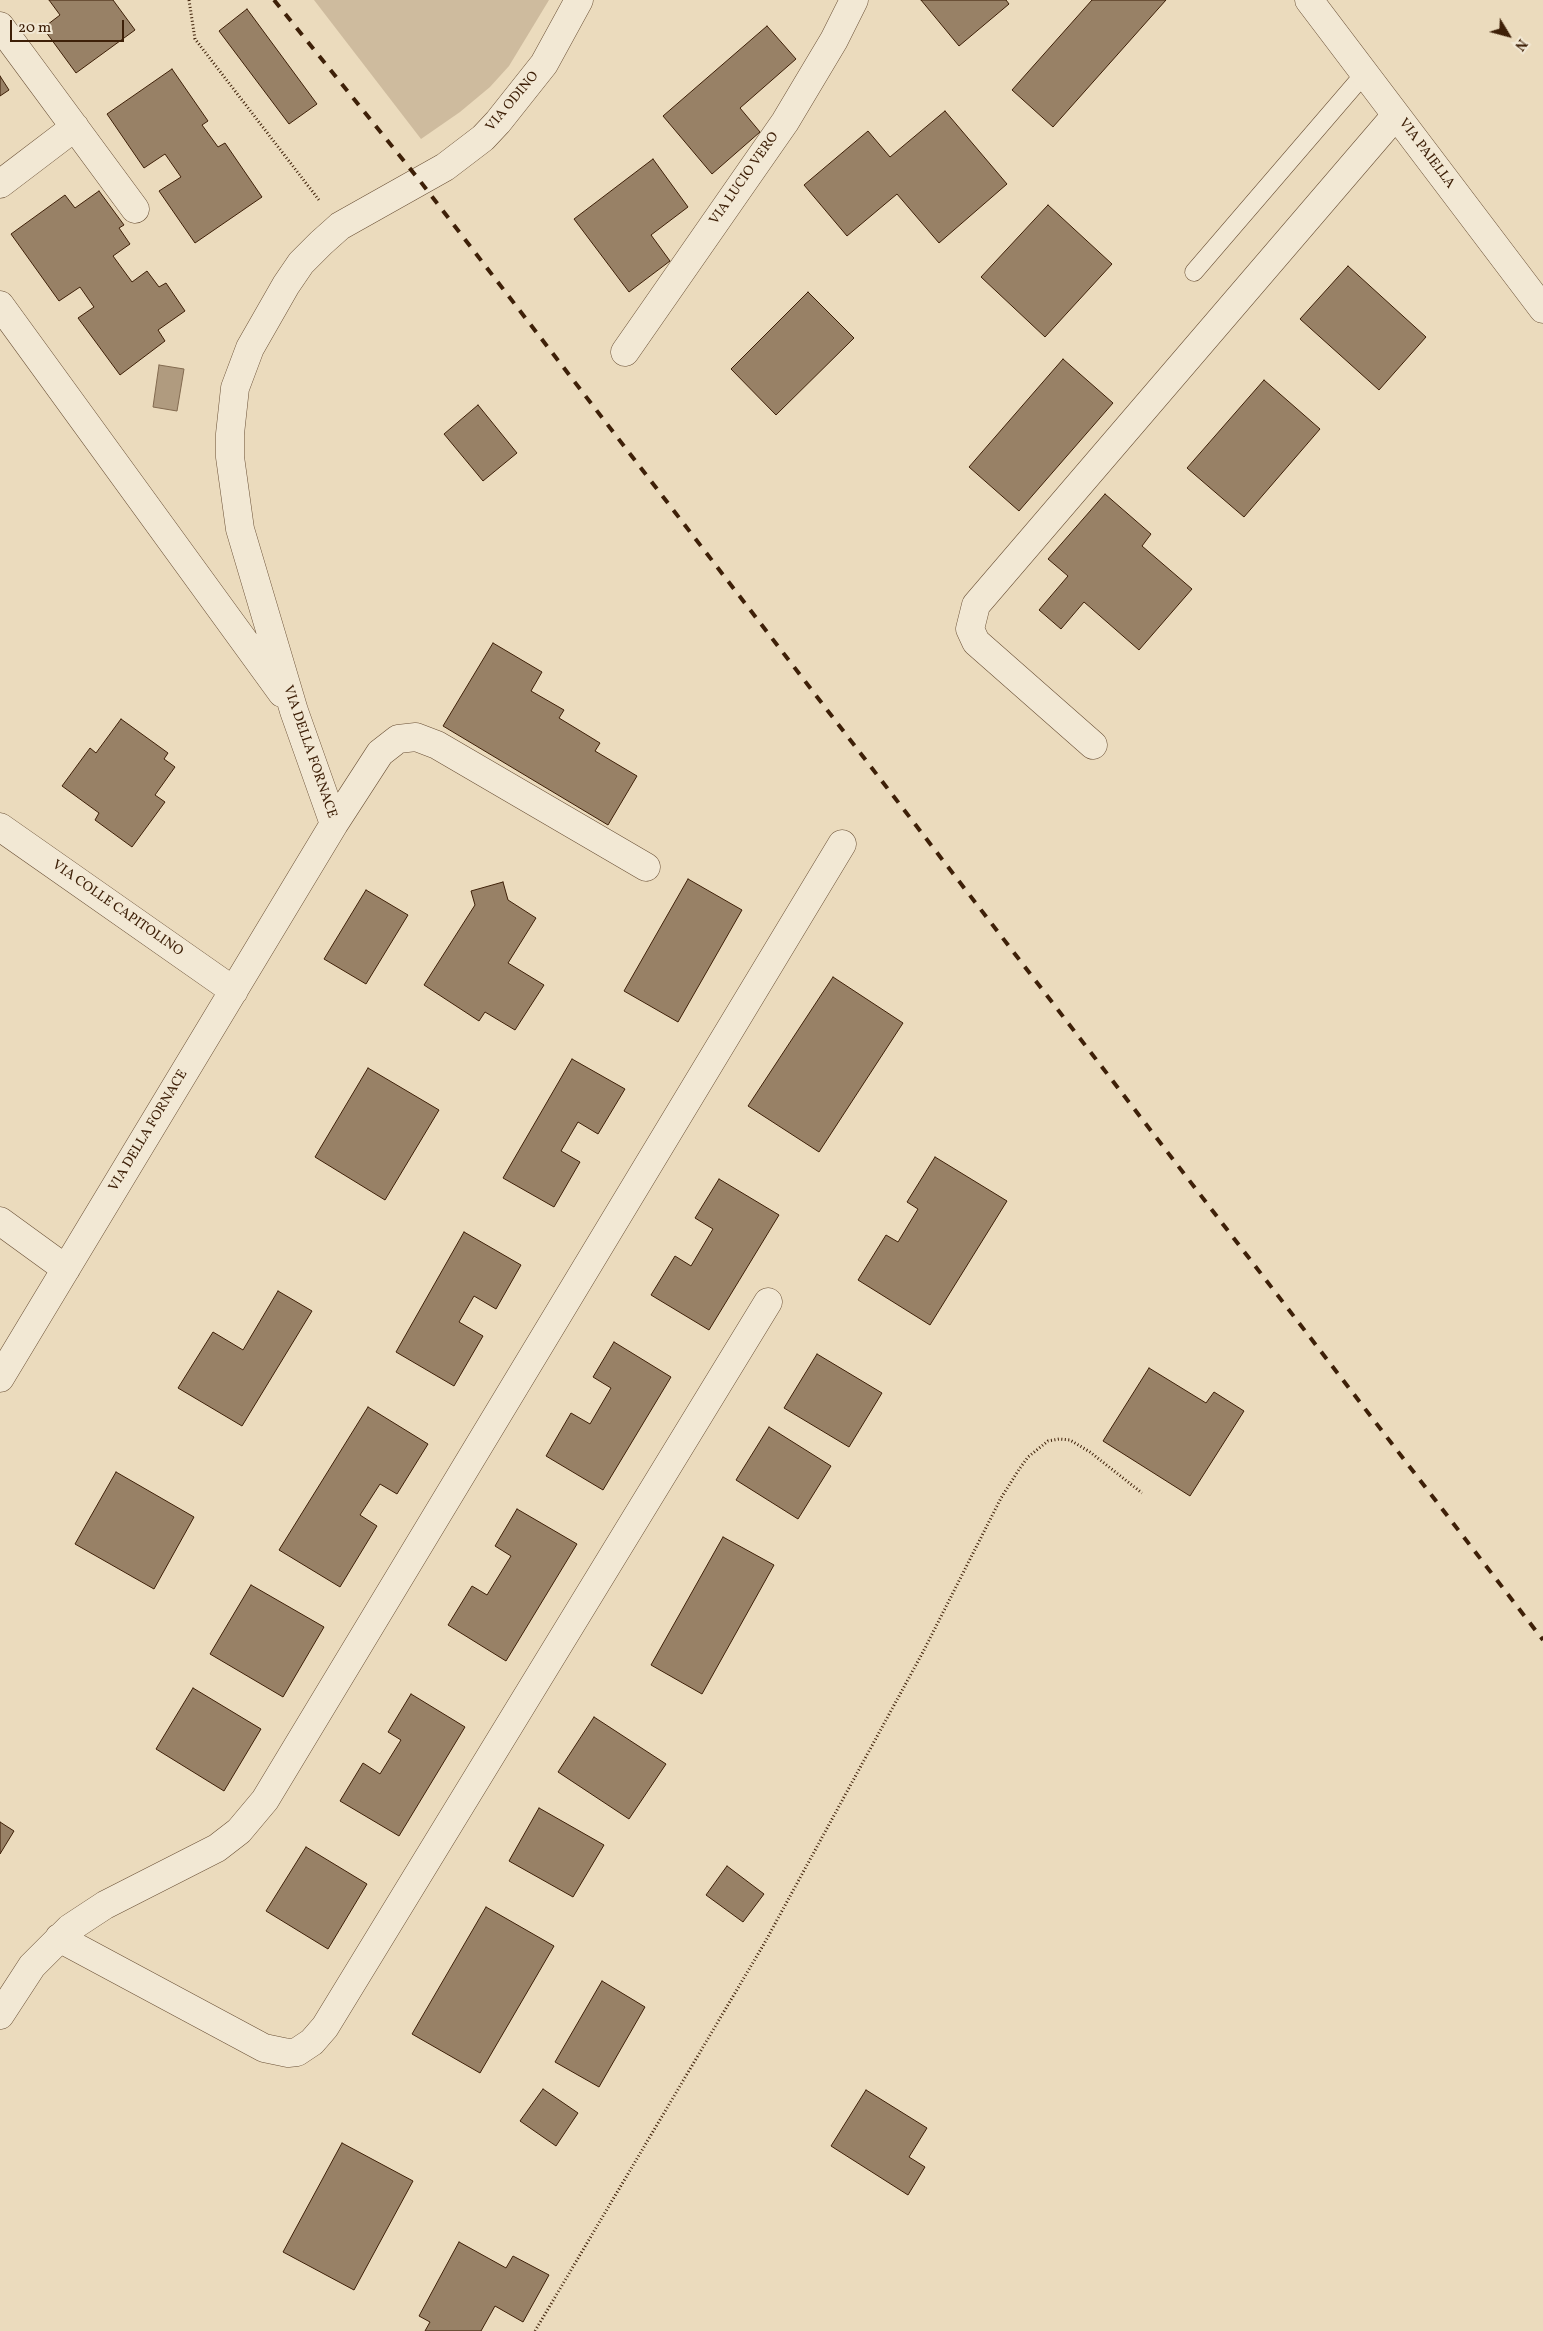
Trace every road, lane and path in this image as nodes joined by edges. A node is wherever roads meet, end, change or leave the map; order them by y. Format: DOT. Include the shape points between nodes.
graph roads {
  1 [pos="189,0"];
  2 [pos="579,0"];
  3 [pos="854,0"];
  4 [pos="1309,0"];
  5 [pos="0,26"];
  6 [pos="1365,73"];
  7 [pos="1396,115"];
  8 [pos="75,127"];
  9 [pos="420,181"];
  10 [pos="0,184"];
  11 [pos="135,209"];
  12 [pos="340,226"];
  13 [pos="1194,272"];
  14 [pos="0,305"];
  15 [pos="1543,309"];
  16 [pos="625,352"];
  17 [pos="294,711"];
  18 [pos="1093,745"];
  19 [pos="334,824"];
  20 [pos="0,827"];
  21 [pos="842,844"];
  22 [pos="646,867"];
  23 [pos="234,991"];
  24 [pos="0,1222"];
  25 [pos="66,1269"];
  26 [pos="768,1302"];
  27 [pos="0,1378"];
  28 [pos="1142,1493"];
  29 [pos="59,1938"];
  30 [pos="0,2015"];
  31 [pos="535,2331"];
  1 -- 12 [label="path" via="195,39"];
  2 -- 9 [label="street, VIA ODINO" via="544,64 498,122 445,167"];
  3 -- 16 [label="street, VIA LUCIO VERO" via="785,122"];
  4 -- 6 [label="street, VIA PAIELLA"];
  5 -- 8 [label="street"];
  6 -- 7 [label="street, VIA PAIELLA"];
  6 -- 13 [label="lane"];
  7 -- 15 [label="street, VIA PAIELLA"];
  7 -- 18 [label="street" via="976,605 970,629 976,642"];
  8 -- 10 [label="street"];
  8 -- 11 [label="street"];
  9 -- 12 [label="street, VIA DELLA FORNACE"];
  12 -- 17 [label="street, VIA DELLA FORNACE" via="301,263 257,335 235,388 231,426 230,457 240,529"];
  14 -- 17 [label="street"];
  17 -- 19 [label="street, VIA DELLA FORNACE"];
  19 -- 22 [label="street" via="380,752 398,739 416,737 437,745"];
  19 -- 23 [label="street, VIA DELLA FORNACE"];
  20 -- 23 [label="street, VIA COLLE CAPITOLINO"];
  21 -- 29 [label="street" via="265,1800 238,1831 217,1848 94,1912"];
  23 -- 25 [label="street, VIA DELLA FORNACE"];
  24 -- 25 [label="street"];
  25 -- 27 [label="street, VIA DELLA FORNACE"];
  26 -- 29 [label="street" via="330,2019 312,2042 297,2052 264,2048"];
  28 -- 31 [label="path" via="1070,1440 1048,1441 1028,1456 1001,1498 923,1652 764,1944"];
  29 -- 30 [label="street" via="32,1966"];
}
